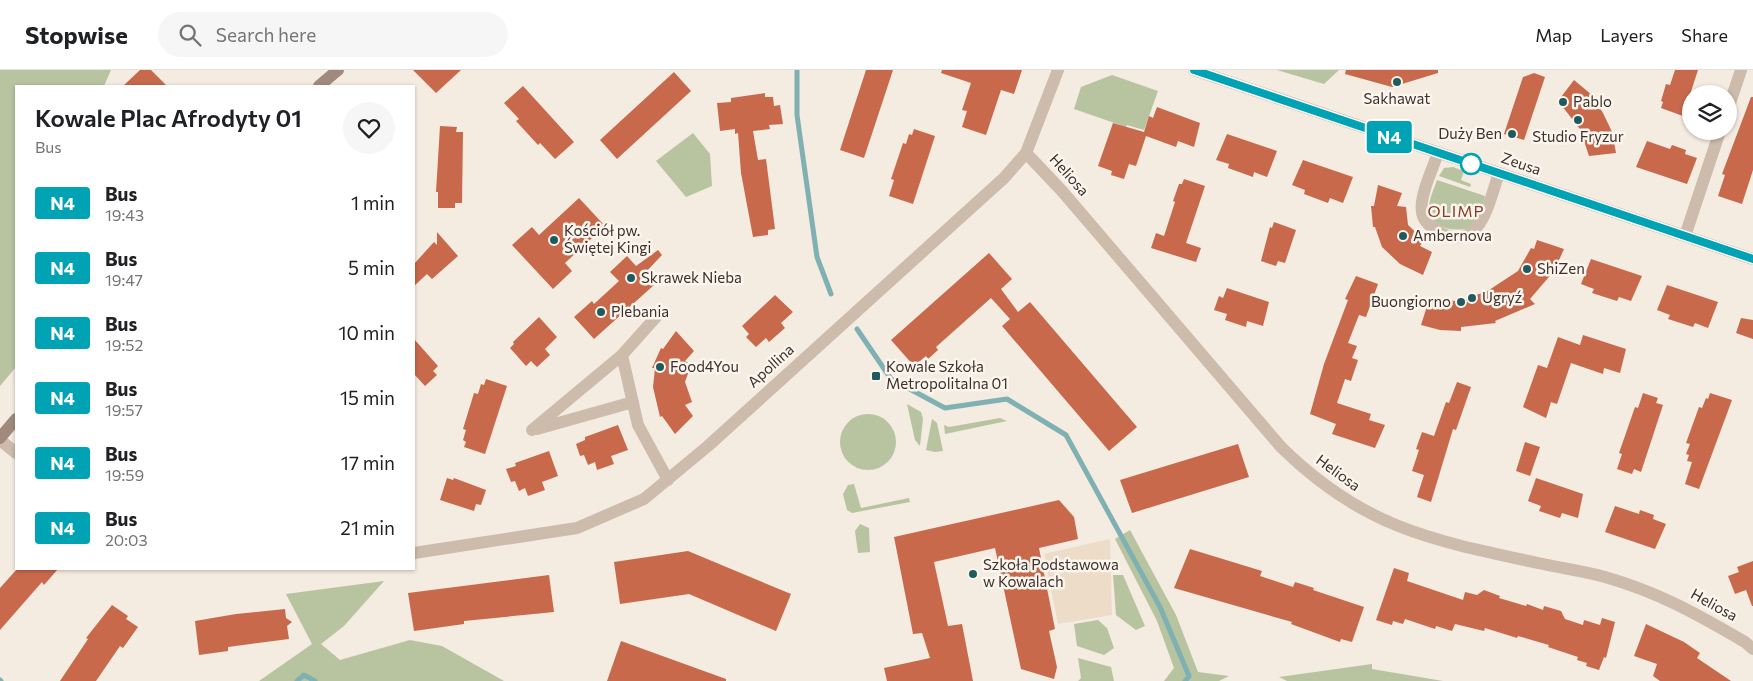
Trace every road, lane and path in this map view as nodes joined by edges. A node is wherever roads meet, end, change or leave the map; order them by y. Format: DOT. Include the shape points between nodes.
graph roads {
  1 [pos="338,70"];
  2 [pos="1058,70"];
  3 [pos="1194,70"];
  4 [pos="1741,70"];
  5 [pos="320,85"];
  6 [pos="1736,85"];
  7 [pos="1717,140"];
  8 [pos="1026,153"];
  9 [pos="1438,153"];
  10 [pos="1499,173"];
  11 [pos="1686,236"];
  12 [pos="1753,259"];
  13 [pos="656,317"];
  14 [pos="622,355"];
  15 [pos="633,402"];
  16 [pos="15,420"];
  17 [pos="0,439"];
  18 [pos="15,453"];
  19 [pos="668,480"];
  20 [pos="415,554"];
  21 [pos="1749,646"];
  1 -- 5 [label="street"];
  2 -- 8 [label="street, Apollina"];
  3 -- 9 [label="street, Zeusa"];
  4 -- 6 [label="street"];
  7 -- 11 [label="street"];
  8 -- 19 [label="street, Apollina" via="1004,178"];
  8 -- 21 [label="street, Heliosa" via="1281,447 1316,479 1342,497 1378,518 1421,536 1603,576 1656,593"];
  9 -- 10 [label="street, Zeusa"];
  9 -- 10 [label="street" via="1422,201 1422,212 1432,226 1453,237 1475,231 1486,212"];
  10 -- 11 [label="street, Zeusa"];
  11 -- 12 [label="street, Zeusa"];
  13 -- 14 [label="street"];
  14 -- 15 [label="street"];
  14 -- 15 [label="street" via="532,430"];
  15 -- 19 [label="street" via="638,425"];
  16 -- 17 [label="street"];
  17 -- 18 [label="street"];
  19 -- 20 [label="street, Apollina" via="644,499 577,528"];
}
